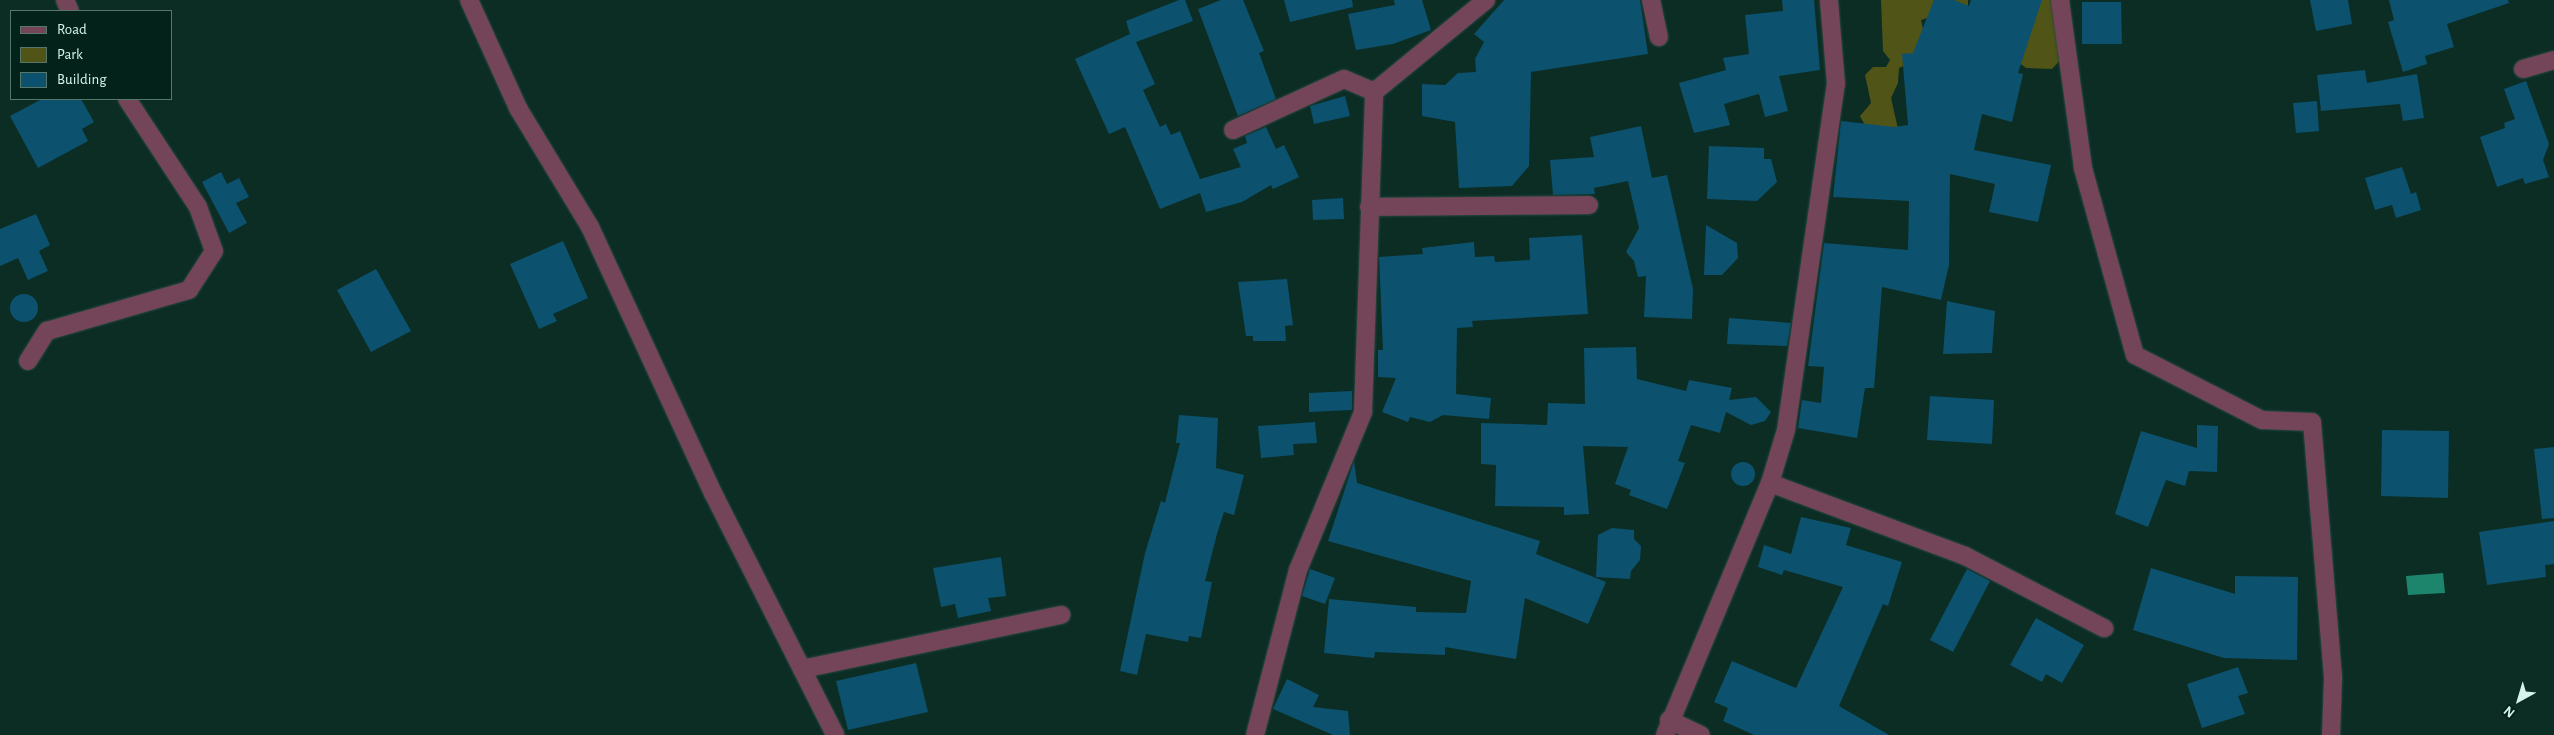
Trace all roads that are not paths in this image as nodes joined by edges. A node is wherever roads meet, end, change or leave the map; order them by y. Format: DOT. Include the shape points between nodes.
graph roads {
  1 [pos="469,0"];
  2 [pos="1486,0"];
  3 [pos="1651,0"];
  4 [pos="1829,0"];
  5 [pos="2060,0"];
  6 [pos="1659,37"];
  7 [pos="2554,60"];
  8 [pos="2523,69"];
  9 [pos="1374,92"];
  10 [pos="128,100"];
  11 [pos="1233,130"];
  12 [pos="1589,205"];
  13 [pos="1370,207"];
  14 [pos="28,361"];
  15 [pos="1770,483"];
  16 [pos="1061,615"];
  17 [pos="2104,628"];
  18 [pos="802,670"];
  19 [pos="1667,728"];
  20 [pos="835,735"];
  21 [pos="1255,735"];
  22 [pos="1701,735"];
  23 [pos="2331,735"];
  1 -- 18 [label="street" via="518,108 590,227 714,493"];
  2 -- 9 [label="street"];
  3 -- 6 [label="street"];
  4 -- 15 [label="street" via="1836,84 1786,430"];
  5 -- 23 [label="street" via="2083,168 2135,354 2262,420 2312,422 2333,678"];
  7 -- 8 [label="street"];
  9 -- 11 [label="street" via="1344,79"];
  9 -- 13 [label="street"];
  10 -- 14 [label="street" via="198,207 214,251 189,290 46,331"];
  12 -- 13 [label="street"];
  13 -- 21 [label="street" via="1363,412 1298,570"];
  15 -- 17 [label="street" via="1965,556"];
  15 -- 19 [label="street"];
  16 -- 18 [label="street"];
  18 -- 20 [label="street"];
  19 -- 22 [label="street"];
}
